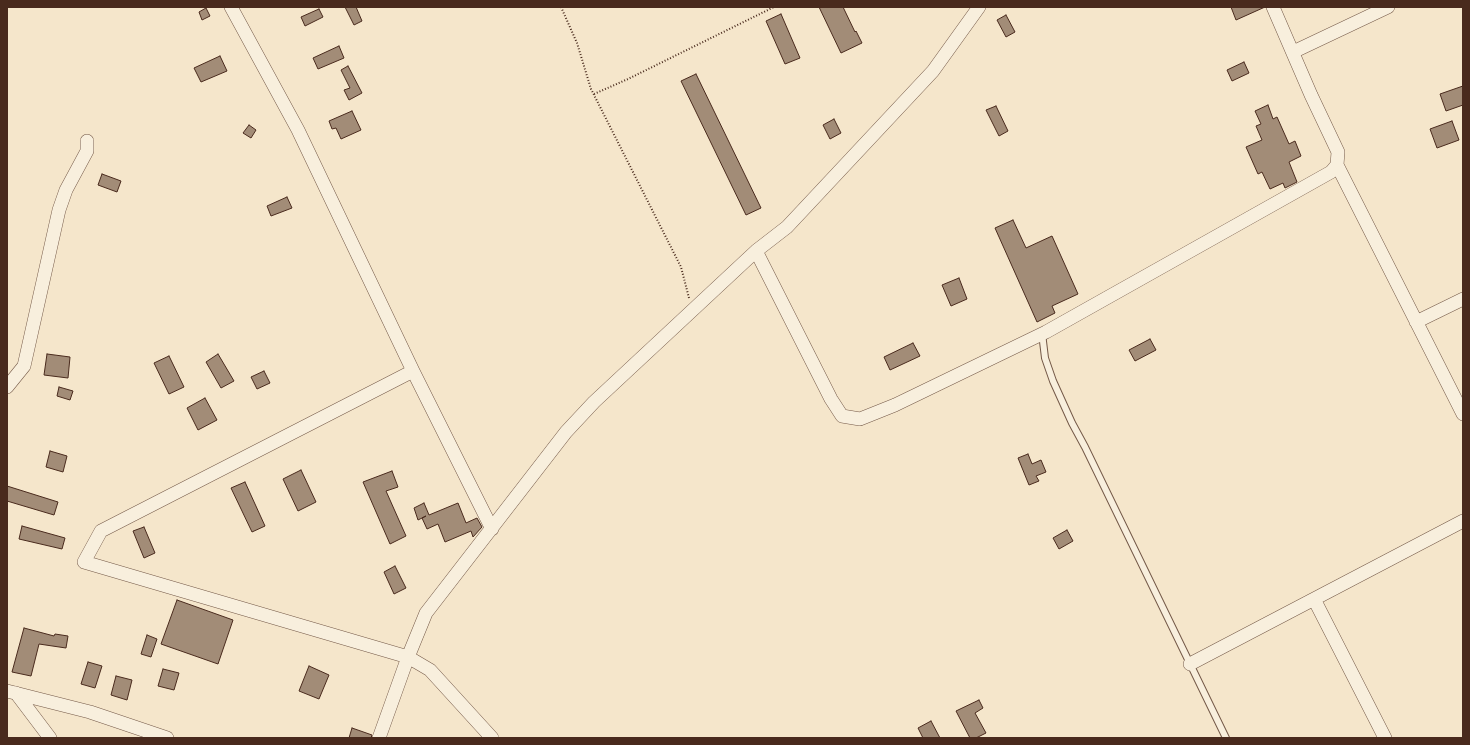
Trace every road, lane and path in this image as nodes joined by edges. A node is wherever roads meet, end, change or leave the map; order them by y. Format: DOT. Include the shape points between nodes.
graph roads {
  1 [pos="231,7"];
  2 [pos="561,7"];
  3 [pos="774,7"];
  4 [pos="979,7"];
  5 [pos="1273,7"];
  6 [pos="1388,7"];
  7 [pos="1293,52"];
  8 [pos="594,94"];
  9 [pos="87,141"];
  10 [pos="1337,165"];
  11 [pos="756,251"];
  12 [pos="1463,299"];
  13 [pos="692,310"];
  14 [pos="1416,322"];
  15 [pos="1042,334"];
  16 [pos="413,370"];
  17 [pos="7,387"];
  18 [pos="1463,414"];
  19 [pos="1463,521"];
  20 [pos="492,529"];
  21 [pos="1314,599"];
  22 [pos="408,657"];
  23 [pos="1190,664"];
  24 [pos="12,692"];
  25 [pos="50,738"];
  26 [pos="167,738"];
  27 [pos="379,738"];
  28 [pos="492,738"];
  29 [pos="1226,738"];
  30 [pos="1385,738"];
  1 -- 16 [label="street" via="298,130"];
  2 -- 8 [label="path" via="577,43"];
  3 -- 8 [label="path"];
  4 -- 11 [label="street" via="933,71 786,227"];
  5 -- 7 [label="street"];
  6 -- 7 [label="street"];
  7 -- 10 [label="street" via="1338,152"];
  8 -- 13 [label="path" via="681,267"];
  9 -- 17 [label="street" via="87,151 66,190 59,210 24,366"];
  10 -- 14 [label="street"];
  10 -- 15 [label="street" via="1331,172"];
  11 -- 13 [label="street"];
  11 -- 15 [label="street" via="842,416 860,419 874,414"];
  12 -- 14 [label="street"];
  13 -- 20 [label="street" via="594,402 566,432"];
  14 -- 18 [label="street"];
  15 -- 23 [label="lane" via="1045,358 1062,402"];
  16 -- 20 [label="street"];
  16 -- 22 [label="street" via="102,531 84,562"];
  19 -- 21 [label="street"];
  20 -- 22 [label="street" via="426,613"];
  21 -- 23 [label="street"];
  21 -- 30 [label="street"];
  22 -- 27 [label="street"];
  22 -- 28 [label="street" via="430,670"];
  23 -- 29 [label="lane"];
  24 -- 25 [label="street"];
  24 -- 26 [label="street" via="90,712"];
}
